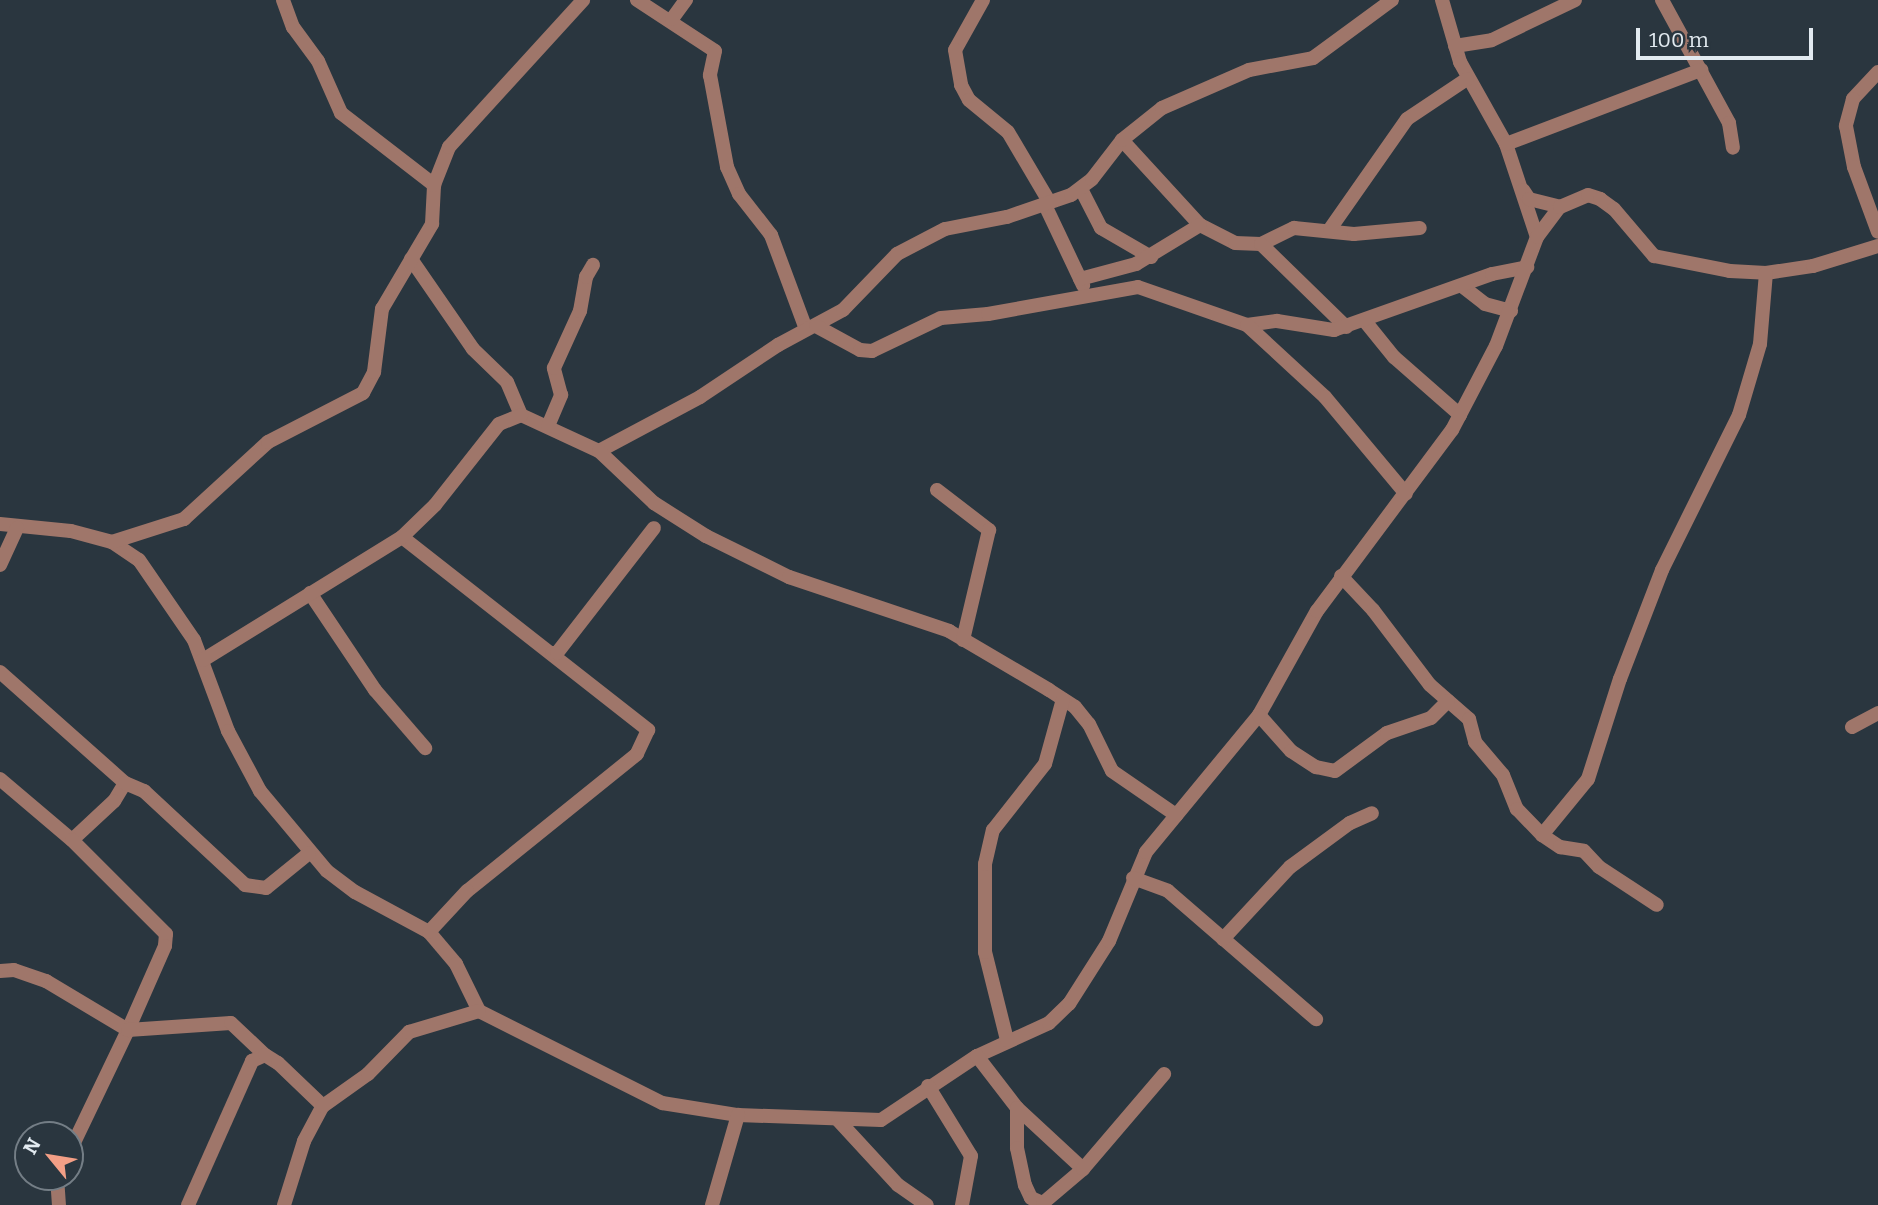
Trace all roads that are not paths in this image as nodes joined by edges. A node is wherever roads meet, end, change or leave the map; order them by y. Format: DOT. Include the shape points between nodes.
graph roads {
  1 [pos="283,0"];
  2 [pos="583,0"];
  3 [pos="637,0"];
  4 [pos="686,0"];
  5 [pos="984,0"];
  6 [pos="1392,0"];
  7 [pos="1442,0"];
  8 [pos="1575,0"];
  9 [pos="1662,0"];
  10 [pos="672,19"];
  11 [pos="1455,46"];
  12 [pos="1701,70"];
  13 [pos="1878,72"];
  14 [pos="1467,79"];
  15 [pos="1122,140"];
  16 [pos="1506,144"];
  17 [pos="1733,148"];
  18 [pos="434,185"];
  19 [pos="1081,189"];
  20 [pos="1522,189"];
  21 [pos="1047,204"];
  22 [pos="1560,207"];
  23 [pos="1200,225"];
  24 [pos="1420,228"];
  25 [pos="1330,229"];
  26 [pos="1878,232"];
  27 [pos="1537,237"];
  28 [pos="1261,244"];
  29 [pos="1878,246"];
  30 [pos="1151,257"];
  31 [pos="411,259"];
  32 [pos="593,265"];
  33 [pos="1527,267"];
  34 [pos="1766,273"];
  35 [pos="1080,279"];
  36 [pos="1462,286"];
  37 [pos="1087,293"];
  38 [pos="1511,311"];
  39 [pos="1364,320"];
  40 [pos="1247,325"];
  41 [pos="811,327"];
  42 [pos="1346,327"];
  43 [pos="521,415"];
  44 [pos="1460,415"];
  45 [pos="548,426"];
  46 [pos="599,451"];
  47 [pos="937,490"];
  48 [pos="1406,494"];
  49 [pos="0,524"];
  50 [pos="17,528"];
  51 [pos="654,528"];
  52 [pos="402,537"];
  53 [pos="112,542"];
  54 [pos="0,565"];
  55 [pos="1341,576"];
  56 [pos="310,593"];
  57 [pos="963,640"];
  58 [pos="552,653"];
  59 [pos="203,660"];
  60 [pos="0,672"];
  61 [pos="1063,699"];
  62 [pos="1448,701"];
  63 [pos="1878,713"];
  64 [pos="1259,715"];
  65 [pos="1852,727"];
  66 [pos="425,748"];
  67 [pos="0,779"];
  68 [pos="125,783"];
  69 [pos="1372,813"];
  70 [pos="1176,815"];
  71 [pos="1542,835"];
  72 [pos="72,841"];
  73 [pos="309,853"];
  74 [pos="1133,878"];
  75 [pos="1657,905"];
  76 [pos="429,932"];
  77 [pos="1223,939"];
  78 [pos="0,971"];
  79 [pos="479,1010"];
  80 [pos="1316,1019"];
  81 [pos="128,1030"];
  82 [pos="1007,1040"];
  83 [pos="265,1055"];
  84 [pos="977,1056"];
  85 [pos="1164,1074"];
  86 [pos="928,1086"];
  87 [pos="323,1106"];
  88 [pos="1017,1108"];
  89 [pos="738,1115"];
  90 [pos="838,1121"];
  91 [pos="84,1122"];
  92 [pos="1083,1169"];
  93 [pos="188,1205"];
  94 [pos="284,1205"];
  95 [pos="712,1205"];
  96 [pos="927,1205"];
  97 [pos="962,1205"];
  1 -- 18 [label="street" via="341,113"];
  2 -- 18 [label="street" via="457,138"];
  3 -- 10 [label="street"];
  4 -- 10 [label="street"];
  5 -- 21 [label="street" via="955,50 961,85 969,100 1008,132"];
  6 -- 15 [label="street" via="1328,50 1298,63 1249,70 1196,90 1147,117"];
  7 -- 11 [label="street"];
  8 -- 11 [label="street" via="1492,40"];
  9 -- 12 [label="street"];
  10 -- 41 [label="street" via="715,51 710,75 727,167 744,201 771,235"];
  11 -- 14 [label="street"];
  12 -- 16 [label="street"];
  12 -- 17 [label="street" via="1729,123"];
  13 -- 26 [label="street" via="1853,99 1846,126 1854,167"];
  14 -- 16 [label="street"];
  14 -- 25 [label="street" via="1407,119"];
  15 -- 19 [label="street"];
  15 -- 23 [label="street"];
  16 -- 20 [label="street"];
  18 -- 31 [label="street" via="432,225"];
  19 -- 21 [label="street"];
  19 -- 30 [label="street" via="1101,228"];
  20 -- 22 [label="street" via="1529,199"];
  20 -- 27 [label="street"];
  21 -- 35 [label="street"];
  21 -- 41 [label="street" via="926,238 897,254 854,300"];
  22 -- 27 [label="street"];
  22 -- 34 [label="street" via="1588,195 1614,209 1654,256 1698,267"];
  23 -- 28 [label="street" via="1235,243"];
  23 -- 30 [label="street"];
  24 -- 25 [label="street" via="1354,234"];
  25 -- 28 [label="street" via="1294,228"];
  27 -- 33 [label="street"];
  28 -- 42 [label="street"];
  29 -- 34 [label="street" via="1813,266"];
  30 -- 35 [label="street" via="1114,273"];
  31 -- 43 [label="street" via="473,349 507,382"];
  31 -- 53 [label="street" via="382,309 374,372 363,393 268,442 184,519"];
  32 -- 45 [label="street" via="580,311 554,368 561,394"];
  33 -- 36 [label="street"];
  33 -- 38 [label="street"];
  34 -- 71 [label="street" via="1760,345 1739,415 1662,570 1588,779"];
  35 -- 37 [label="street"];
  36 -- 38 [label="street" via="1485,304"];
  36 -- 39 [label="street"];
  37 -- 40 [label="street" via="1138,287"];
  37 -- 41 [label="street" via="988,314 941,318 872,351"];
  38 -- 44 [label="street"];
  39 -- 42 [label="street"];
  39 -- 44 [label="street" via="1395,357"];
  40 -- 42 [label="street" via="1277,321 1319,331"];
  40 -- 48 [label="street" via="1325,397"];
  41 -- 46 [label="street" via="700,397"];
  43 -- 45 [label="street"];
  43 -- 52 [label="street" via="499,424 435,505"];
  44 -- 48 [label="street"];
  45 -- 46 [label="street"];
  46 -- 57 [label="street" via="654,503 706,536 789,577 896,610"];
  47 -- 57 [label="street" via="989,530"];
  48 -- 55 [label="street"];
  49 -- 50 [label="street"];
  50 -- 53 [label="street" via="71,531"];
  50 -- 54 [label="street"];
  51 -- 58 [label="street" via="557,653"];
  52 -- 56 [label="street"];
  52 -- 58 [label="street"];
  53 -- 59 [label="street" via="139,560"];
  55 -- 62 [label="street"];
  55 -- 64 [label="street"];
  56 -- 59 [label="street"];
  56 -- 66 [label="street" via="375,690"];
  57 -- 61 [label="street"];
  58 -- 76 [label="street" via="649,730 648,736 637,754 467,891"];
  59 -- 73 [label="street" via="242,761"];
  60 -- 68 [label="street"];
  61 -- 70 [label="street" via="1094,731 1112,771"];
  61 -- 82 [label="street" via="1045,764 993,830 985,864 985,952"];
  62 -- 64 [label="street" via="1431,718 1387,733 1335,771 1316,767 1291,751"];
  62 -- 71 [label="street" via="1469,719 1475,742 1503,775 1517,810"];
  63 -- 65 [label="street"];
  64 -- 70 [label="street"];
  67 -- 72 [label="street"];
  68 -- 72 [label="street" via="114,801"];
  68 -- 73 [label="street" via="144,791 245,885 266,888"];
  69 -- 77 [label="street" via="1290,867"];
  70 -- 74 [label="street" via="1146,852"];
  71 -- 75 [label="street" via="1560,847 1584,851 1599,867"];
  72 -- 81 [label="street" via="166,934"];
  73 -- 76 [label="street" via="355,892"];
  74 -- 77 [label="street" via="1168,891"];
  74 -- 82 [label="street" via="1109,940 1069,1004 1049,1023"];
  76 -- 79 [label="street" via="456,964"];
  77 -- 80 [label="street"];
  78 -- 81 [label="street" via="14,970 46,981"];
  79 -- 87 [label="street" via="409,1032 368,1074"];
  79 -- 89 [label="street" via="662,1103"];
  81 -- 83 [label="street" via="231,1023"];
  81 -- 91 [label="street"];
  82 -- 84 [label="street"];
  83 -- 87 [label="street"];
  83 -- 93 [label="street" via="247,1070"];
  84 -- 86 [label="street"];
  84 -- 88 [label="street"];
  85 -- 92 [label="street"];
  86 -- 90 [label="street" via="891,1116"];
  86 -- 97 [label="street" via="971,1156"];
  87 -- 94 [label="street" via="304,1141"];
  88 -- 92 [label="street"];
  88 -- 92 [label="street" via="1017,1148 1025,1185 1036,1202 1052,1200"];
  89 -- 90 [label="street"];
  89 -- 95 [label="street"];
  90 -- 96 [label="street" via="898,1185"];
}
